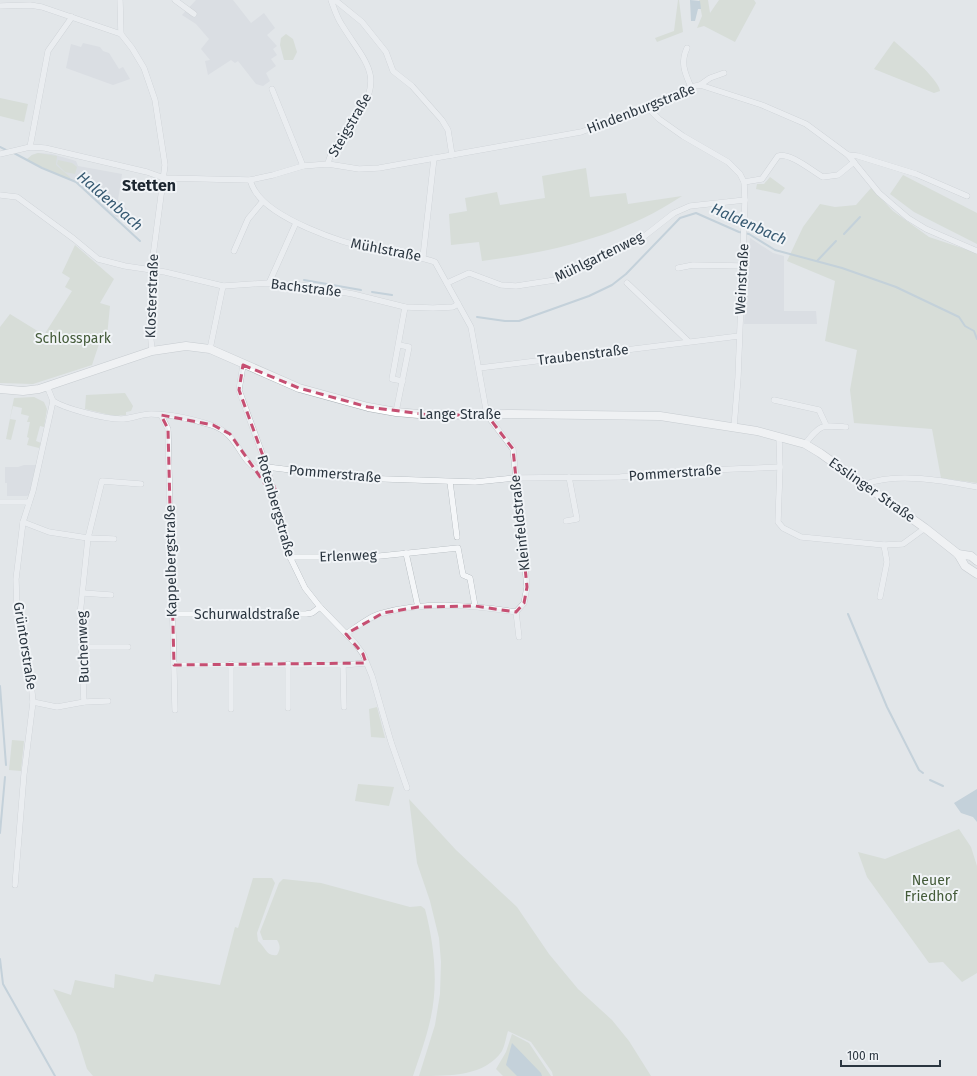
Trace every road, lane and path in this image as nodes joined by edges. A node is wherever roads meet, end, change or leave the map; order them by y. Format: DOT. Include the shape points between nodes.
graph roads {
  1 [pos="120,0"];
  2 [pos="175,0"];
  3 [pos="331,0"];
  4 [pos="335,0"];
  5 [pos="9,3"];
  6 [pos="0,6"];
  7 [pos="194,14"];
  8 [pos="72,17"];
  9 [pos="121,34"];
  10 [pos="687,48"];
  11 [pos="724,73"];
  12 [pos="700,85"];
  13 [pos="691,87"];
  14 [pos="272,89"];
  15 [pos="648,108"];
  16 [pos="30,147"];
  17 [pos="1,154"];
  18 [pos="452,155"];
  19 [pos="848,155"];
  20 [pos="434,158"];
  21 [pos="854,162"];
  22 [pos="328,164"];
  23 [pos="303,166"];
  24 [pos="164,178"];
  25 [pos="250,180"];
  26 [pos="744,182"];
  27 [pos="0,195"];
  28 [pos="967,196"];
  29 [pos="745,200"];
  30 [pos="263,201"];
  31 [pos="296,223"];
  32 [pos="234,250"];
  33 [pos="977,250"];
  34 [pos="423,257"];
  35 [pos="743,266"];
  36 [pos="678,268"];
  37 [pos="153,270"];
  38 [pos="270,283"];
  39 [pos="447,283"];
  40 [pos="627,283"];
  41 [pos="224,286"];
  42 [pos="458,304"];
  43 [pos="405,307"];
  44 [pos="740,336"];
  45 [pos="688,341"];
  46 [pos="398,345"];
  47 [pos="210,349"];
  48 [pos="152,351"];
  49 [pos="243,365"];
  50 [pos="479,368"];
  51 [pos="403,381"];
  52 [pos="47,386"];
  53 [pos="0,390"];
  54 [pos="774,400"];
  55 [pos="53,401"];
  56 [pos="396,412"];
  57 [pos="161,415"];
  58 [pos="487,415"];
  59 [pos="826,425"];
  60 [pos="734,426"];
  61 [pos="846,427"];
  62 [pos="779,437"];
  63 [pos="805,444"];
  64 [pos="267,467"];
  65 [pos="780,467"];
  66 [pos="570,477"];
  67 [pos="516,478"];
  68 [pos="450,482"];
  69 [pos="141,484"];
  70 [pos="866,484"];
  71 [pos="977,487"];
  72 [pos="0,502"];
  73 [pos="29,502"];
  74 [pos="566,521"];
  75 [pos="23,522"];
  76 [pos="925,528"];
  77 [pos="457,537"];
  78 [pos="88,538"];
  79 [pos="114,539"];
  80 [pos="884,545"];
  81 [pos="406,553"];
  82 [pos="958,554"];
  83 [pos="290,557"];
  84 [pos="977,561"];
  85 [pos="977,574"];
  86 [pos="83,593"];
  87 [pos="111,595"];
  88 [pos="880,597"];
  89 [pos="475,606"];
  90 [pos="320,607"];
  91 [pos="418,607"];
  92 [pos="516,612"];
  93 [pos="172,614"];
  94 [pos="346,634"];
  95 [pos="519,637"];
  96 [pos="81,647"];
  97 [pos="128,647"];
  98 [pos="366,663"];
  99 [pos="231,664"];
  100 [pos="288,664"];
  101 [pos="174,665"];
  102 [pos="343,665"];
  103 [pos="108,701"];
  104 [pos="33,702"];
  105 [pos="84,702"];
  106 [pos="344,707"];
  107 [pos="231,708"];
  108 [pos="288,708"];
  109 [pos="175,710"];
  110 [pos="406,788"];
  111 [pos="15,885"];
  1 -- 9 [label="street"];
  2 -- 7 [label="street"];
  3 -- 22 [label="street, Steigstraße" via="341,23 369,65 372,77 368,98 335,148"];
  4 -- 18 [label="street" via="362,22 386,52 393,71 412,86 442,120 448,130"];
  5 -- 6 [label="street"];
  5 -- 8 [label="street" via="42,7"];
  8 -- 9 [label="street"];
  8 -- 16 [label="street" via="48,51"];
  9 -- 24 [label="street, Klosterstraße" via="144,68 155,100 165,165"];
  10 -- 13 [label="street" via="682,66"];
  11 -- 12 [label="street"];
  12 -- 13 [label="street, Hindenburgstraße"];
  12 -- 19 [label="street, Hindenburgstraße" via="762,105 806,124"];
  13 -- 15 [label="street, Hindenburgstraße" via="653,103"];
  14 -- 23 [label="street"];
  15 -- 18 [label="street, Hindenburgstraße" via="581,132"];
  15 -- 26 [label="street" via="683,136 728,162"];
  16 -- 17 [label="street, Hindenburgstraße"];
  16 -- 24 [label="street, Hindenburgstraße" via="45,148"];
  18 -- 20 [label="street, Hindenburgstraße"];
  19 -- 21 [label="street, Hindenburgstraße"];
  19 -- 28 [label="street" via="916,174"];
  20 -- 22 [label="street, Hindenburgstraße" via="379,168 359,169"];
  20 -- 34 [label="street"];
  21 -- 26 [label="street" via="838,175 823,177 792,157 781,155 762,179"];
  21 -- 33 [label="street, Hindenburgstraße" via="883,197 908,218 926,229"];
  22 -- 23 [label="street, Hindenburgstraße"];
  23 -- 25 [label="street, Hindenburgstraße"];
  24 -- 25 [label="street, Hindenburgstraße"];
  24 -- 37 [label="street, Klosterstraße"];
  25 -- 30 [label="street"];
  26 -- 29 [label="street, Weinstraße"];
  27 -- 37 [label="street, Bachstraße" via="17,198 98,259"];
  29 -- 35 [label="street, Weinstraße"];
  29 -- 39 [label="street, Mühlgartenweg" via="690,206 674,213 642,238 554,280 516,286 502,285 469,273"];
  30 -- 31 [label="street, Mühlstraße"];
  30 -- 32 [label="street" via="248,219"];
  31 -- 34 [label="street, Mühlstraße" via="341,241"];
  31 -- 38 [label="street"];
  34 -- 39 [label="street, Mühlstraße" via="436,262"];
  35 -- 36 [label="street" via="693,265"];
  35 -- 44 [label="street, Weinstraße"];
  37 -- 41 [label="street, Bachstraße"];
  37 -- 48 [label="street, Klosterstraße" via="155,278 149,319"];
  38 -- 41 [label="street, Bachstraße"];
  38 -- 43 [label="street, Bachstraße" via="301,285 353,294"];
  39 -- 42 [label="street, Mühlstraße"];
  40 -- 45 [label="street"];
  41 -- 47 [label="street"];
  42 -- 43 [label="street, Bachstraße" via="453,307"];
  42 -- 50 [label="street, Mühlstraße" via="470,327"];
  43 -- 46 [label="street"];
  44 -- 45 [label="street, Traubenstraße"];
  44 -- 60 [label="street, Weinstraße"];
  45 -- 50 [label="street, Traubenstraße"];
  46 -- 51 [label="street" via="392,378"];
  46 -- 51 [label="street" via="409,347"];
  47 -- 48 [label="main road, Lange Straße" via="186,346"];
  47 -- 49 [label="main road, Lange Straße"];
  48 -- 52 [label="main road, Klosterstraße"];
  49 -- 56 [label="main road, Lange Straße" via="299,388"];
  49 -- 64 [label="street, Rotenbergstraße" via="239,390"];
  50 -- 58 [label="street, Mühlstraße"];
  51 -- 56 [label="street"];
  52 -- 53 [label="main road, Klosterstraße" via="23,391"];
  52 -- 55 [label="street"];
  54 -- 59 [label="street" via="819,410"];
  55 -- 57 [label="street, Pommerstraße" via="104,417 122,419 139,415"];
  55 -- 73 [label="street, Grüntorstraße" via="34,491"];
  56 -- 58 [label="main road, Lange Straße"];
  57 -- 64 [label="street, Pommerstraße" via="175,415 213,425 230,434 253,467 259,470"];
  57 -- 93 [label="street, Kappelbergstraße" via="168,429"];
  58 -- 60 [label="main road, Lange Straße" via="660,416"];
  58 -- 67 [label="street, Kleinfeldstraße" via="513,449"];
  59 -- 61 [label="street"];
  59 -- 63 [label="street" via="817,428"];
  60 -- 62 [label="main road, Lange Straße"];
  62 -- 63 [label="main road, Esslinger Straße"];
  62 -- 65 [label="street"];
  63 -- 70 [label="main road, Esslinger Straße"];
  64 -- 68 [label="street, Pommerstraße" via="356,478"];
  64 -- 83 [label="street, Rotenbergstraße"];
  65 -- 66 [label="street, Pommerstraße" via="620,477"];
  65 -- 80 [label="street" via="778,522 783,528 801,536"];
  66 -- 67 [label="street, Pommerstraße"];
  66 -- 74 [label="street" via="577,519"];
  67 -- 68 [label="street, Pommerstraße"];
  67 -- 92 [label="street, Kleinfeldstraße" via="527,587 524,602"];
  68 -- 77 [label="street"];
  69 -- 78 [label="street, Buchenweg" via="102,481"];
  70 -- 71 [label="street" via="878,480 925,479"];
  70 -- 76 [label="main road, Esslinger Straße"];
  72 -- 73 [label="street"];
  73 -- 75 [label="street, Grüntorstraße"];
  75 -- 78 [label="street" via="49,532"];
  75 -- 104 [label="street, Grüntorstraße" via="16,580 17,612 29,662"];
  76 -- 80 [label="street" via="903,544"];
  76 -- 82 [label="main road, Esslinger Straße"];
  78 -- 79 [label="street"];
  78 -- 86 [label="street, Buchenweg"];
  80 -- 88 [label="street" via="887,562"];
  81 -- 83 [label="street, Erlenweg" via="370,557"];
  81 -- 89 [label="street, Erlenweg" via="458,548 463,575 470,578"];
  81 -- 91 [label="street"];
  82 -- 84 [label="main road, Esslinger Straße" via="971,556"];
  82 -- 85 [label="main road, Esslinger Straße" via="965,566"];
  83 -- 90 [label="street, Rotenbergstraße" via="305,588"];
  86 -- 87 [label="street, Buchenweg"];
  86 -- 96 [label="street, Buchenweg" via="80,615"];
  89 -- 91 [label="street"];
  89 -- 92 [label="street"];
  90 -- 93 [label="street, Schurwaldstraße" via="312,614"];
  90 -- 94 [label="street, Rotenbergstraße"];
  91 -- 94 [label="street" via="383,613"];
  92 -- 95 [label="street"];
  93 -- 101 [label="street, Kappelbergstraße"];
  94 -- 98 [label="street, Rotenbergstraße" via="356,643"];
  96 -- 97 [label="street"];
  96 -- 105 [label="street, Buchenweg"];
  98 -- 102 [label="street"];
  98 -- 110 [label="street, Rotenbergstraße"];
  99 -- 100 [label="street"];
  99 -- 101 [label="street"];
  99 -- 107 [label="street"];
  100 -- 102 [label="street"];
  100 -- 108 [label="street"];
  101 -- 109 [label="street, Kappelbergstraße"];
  102 -- 106 [label="street"];
  103 -- 105 [label="street, Buchenweg"];
  104 -- 105 [label="street, Buchenweg" via="58,707"];
  104 -- 111 [label="street, Grüntorstraße"];
}
